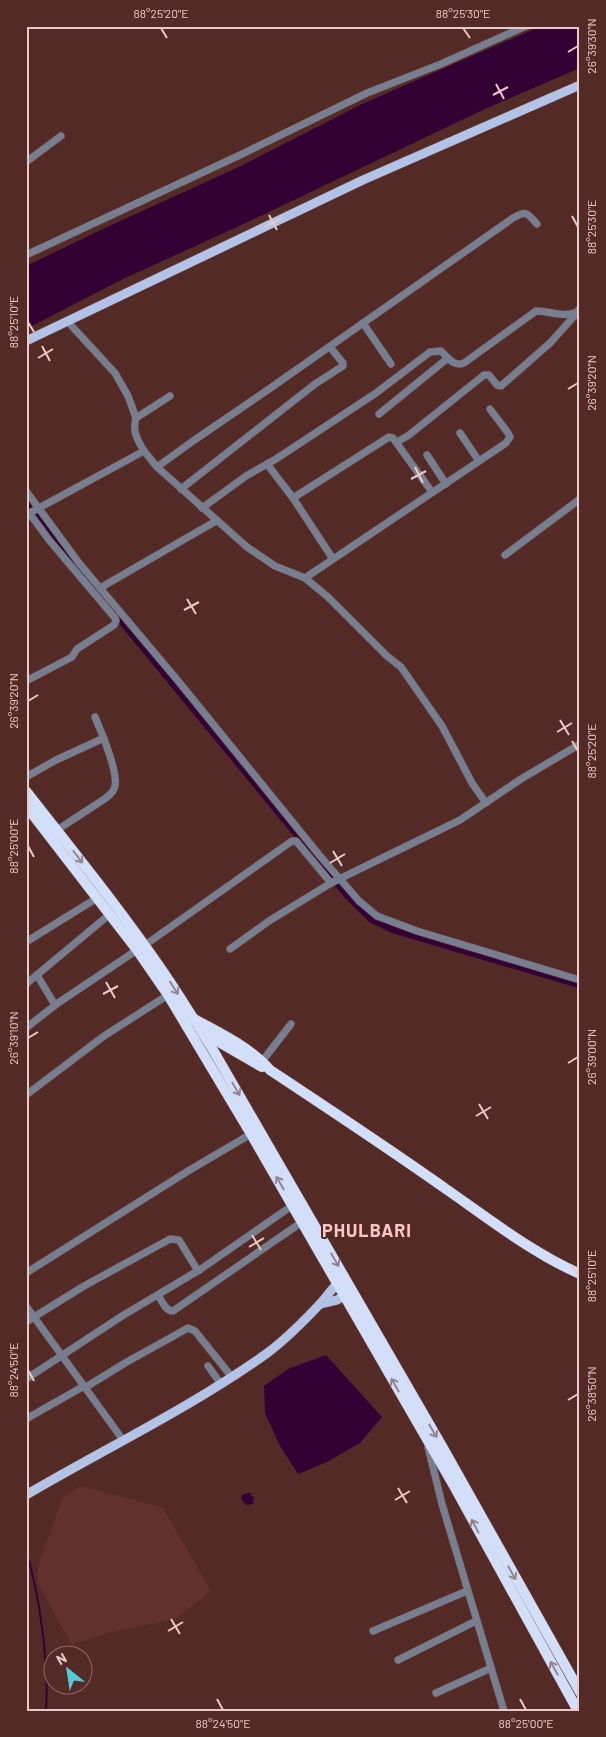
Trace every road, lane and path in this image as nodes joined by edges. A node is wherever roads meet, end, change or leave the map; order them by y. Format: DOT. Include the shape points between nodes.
graph roads {
  1 [pos="526,26"];
  2 [pos="580,85"];
  3 [pos="61,136"];
  4 [pos="26,162"];
  5 [pos="536,224"];
  6 [pos="26,255"];
  7 [pos="578,310"];
  8 [pos="67,321"];
  9 [pos="363,323"];
  10 [pos="26,341"];
  11 [pos="330,347"];
  12 [pos="448,358"];
  13 [pos="391,364"];
  14 [pos="170,396"];
  15 [pos="490,409"];
  16 [pos="379,414"];
  17 [pos="136,418"];
  18 [pos="460,433"];
  19 [pos="397,442"];
  20 [pos="144,451"];
  21 [pos="427,455"];
  22 [pos="479,461"];
  23 [pos="267,464"];
  24 [pos="157,467"];
  25 [pos="446,484"];
  26 [pos="181,489"];
  27 [pos="26,491"];
  28 [pos="432,492"];
  29 [pos="293,498"];
  30 [pos="580,499"];
  31 [pos="202,508"];
  32 [pos="38,509"];
  33 [pos="29,514"];
  34 [pos="216,521"];
  35 [pos="505,555"];
  36 [pos="333,559"];
  37 [pos="305,578"];
  38 [pos="100,588"];
  39 [pos="26,681"];
  40 [pos="95,717"];
  41 [pos="104,738"];
  42 [pos="580,744"];
  43 [pos="26,777"];
  44 [pos="26,790"];
  45 [pos="486,803"];
  46 [pos="26,806"];
  47 [pos="57,830"];
  48 [pos="340,878"];
  49 [pos="331,883"];
  50 [pos="98,898"];
  51 [pos="110,914"];
  52 [pos="26,942"];
  53 [pos="141,947"];
  54 [pos="230,949"];
  55 [pos="37,975"];
  56 [pos="580,980"];
  57 [pos="26,984"];
  58 [pos="168,995"];
  59 [pos="55,1005"];
  60 [pos="190,1022"];
  61 [pos="291,1024"];
  62 [pos="26,1028"];
  63 [pos="202,1032"];
  64 [pos="240,1056"];
  65 [pos="260,1064"];
  66 [pos="223,1068"];
  67 [pos="26,1095"];
  68 [pos="251,1134"];
  69 [pos="292,1206"];
  70 [pos="302,1222"];
  71 [pos="198,1271"];
  72 [pos="26,1273"];
  73 [pos="580,1274"];
  74 [pos="345,1278"];
  75 [pos="336,1284"];
  76 [pos="348,1293"];
  77 [pos="158,1295"];
  78 [pos="320,1304"];
  79 [pos="26,1306"];
  80 [pos="34,1317"];
  81 [pos="26,1322"];
  82 [pos="62,1356"];
  83 [pos="208,1366"];
  84 [pos="231,1376"];
  85 [pos="26,1379"];
  86 [pos="221,1384"];
  87 [pos="85,1387"];
  88 [pos="26,1419"];
  89 [pos="123,1440"];
  90 [pos="428,1444"];
  91 [pos="26,1495"];
  92 [pos="467,1591"];
  93 [pos="476,1621"];
  94 [pos="373,1631"];
  95 [pos="398,1660"];
  96 [pos="491,1668"];
  97 [pos="580,1692"];
  98 [pos="436,1693"];
  99 [pos="504,1711"];
  100 [pos="578,1711"];
  1 -- 6 [label="street" via="367,93"];
  2 -- 8 [label="main road" via="364,180"];
  3 -- 4 [label="street"];
  5 -- 9 [label="street" via="525,212 513,218"];
  7 -- 12 [label="street" via="562,316 536,311 464,364 455,364"];
  7 -- 19 [label="street" via="550,343 501,386 496,385 489,375 484,375"];
  8 -- 10 [label="main road"];
  8 -- 17 [label="street" via="115,373"];
  9 -- 11 [label="street"];
  9 -- 13 [label="street"];
  11 -- 24 [label="street"];
  11 -- 26 [label="street" via="343,366 315,384"];
  12 -- 16 [label="street"];
  12 -- 23 [label="street" via="441,351 430,352 376,393"];
  14 -- 17 [label="street"];
  15 -- 22 [label="street" via="510,437"];
  17 -- 20 [label="street" via="133,426"];
  18 -- 22 [label="street"];
  19 -- 28 [label="street"];
  19 -- 29 [label="street" via="389,438"];
  20 -- 24 [label="street"];
  20 -- 32 [label="street"];
  21 -- 25 [label="street"];
  22 -- 25 [label="street"];
  23 -- 29 [label="street"];
  23 -- 31 [label="street"];
  24 -- 26 [label="street"];
  25 -- 28 [label="street"];
  26 -- 31 [label="street"];
  27 -- 32 [label="street"];
  28 -- 36 [label="street"];
  29 -- 36 [label="street"];
  30 -- 35 [label="street"];
  31 -- 34 [label="street"];
  32 -- 33 [label="street"];
  32 -- 38 [label="street"];
  33 -- 39 [label="street" via="116,622 77,649 72,657"];
  34 -- 37 [label="street" via="256,554"];
  34 -- 38 [label="street"];
  36 -- 37 [label="street"];
  37 -- 45 [label="street" via="401,667 442,726"];
  38 -- 48 [label="street"];
  40 -- 41 [label="street"];
  41 -- 43 [label="street"];
  41 -- 47 [label="street" via="112,763 115,785 112,793"];
  42 -- 45 [label="street" via="521,778"];
  44 -- 47 [label="highway"];
  45 -- 48 [label="street" via="460,820"];
  46 -- 50 [label="highway"];
  47 -- 53 [label="highway, one-way" via="109,896"];
  48 -- 49 [label="street"];
  48 -- 56 [label="street" via="376,916"];
  49 -- 53 [label="street" via="296,841 292,841"];
  49 -- 54 [label="street" via="269,920"];
  50 -- 51 [label="highway"];
  50 -- 52 [label="street"];
  51 -- 53 [label="highway"];
  51 -- 55 [label="street"];
  53 -- 58 [label="highway"];
  53 -- 59 [label="street"];
  53 -- 60 [label="highway, one-way"];
  55 -- 57 [label="street"];
  55 -- 59 [label="street"];
  58 -- 60 [label="highway" via="178,1013"];
  58 -- 67 [label="street" via="104,1036"];
  59 -- 62 [label="street"];
  60 -- 63 [label="highway"];
  60 -- 65 [label="highway" via="208,1026"];
  60 -- 68 [label="highway"];
  61 -- 65 [label="street"];
  63 -- 64 [label="highway"];
  63 -- 66 [label="highway"];
  64 -- 65 [label="highway"];
  64 -- 66 [label="highway" via="229,1060"];
  65 -- 73 [label="highway" via="512,1236"];
  66 -- 74 [label="highway, one-way"];
  69 -- 68 [label="highway, one-way"];
  68 -- 72 [label="street"];
  69 -- 70 [label="highway"];
  69 -- 71 [label="street"];
  70 -- 75 [label="highway"];
  70 -- 77 [label="street" via="173,1311 166,1308"];
  71 -- 77 [label="street"];
  71 -- 80 [label="street" via="179,1240 170,1239"];
  74 -- 75 [label="main road"];
  74 -- 76 [label="highway"];
  75 -- 76 [label="highway"];
  75 -- 78 [label="main road"];
  76 -- 78 [label="main road"];
  90 -- 76 [label="highway, one-way"];
  76 -- 97 [label="highway, one-way" via="443,1448"];
  77 -- 82 [label="street"];
  78 -- 84 [label="main road" via="281,1342"];
  79 -- 80 [label="street"];
  80 -- 81 [label="street"];
  80 -- 82 [label="street"];
  82 -- 85 [label="street"];
  82 -- 87 [label="street"];
  83 -- 86 [label="street"];
  84 -- 86 [label="main road"];
  84 -- 87 [label="street" via="195,1331 188,1328"];
  86 -- 89 [label="main road"];
  87 -- 88 [label="street"];
  87 -- 89 [label="street"];
  89 -- 91 [label="main road"];
  90 -- 92 [label="street"];
  100 -- 90 [label="highway, one-way"];
  92 -- 93 [label="street"];
  92 -- 94 [label="street"];
  93 -- 95 [label="street"];
  93 -- 96 [label="street"];
  96 -- 98 [label="street"];
  96 -- 99 [label="street"];
}
